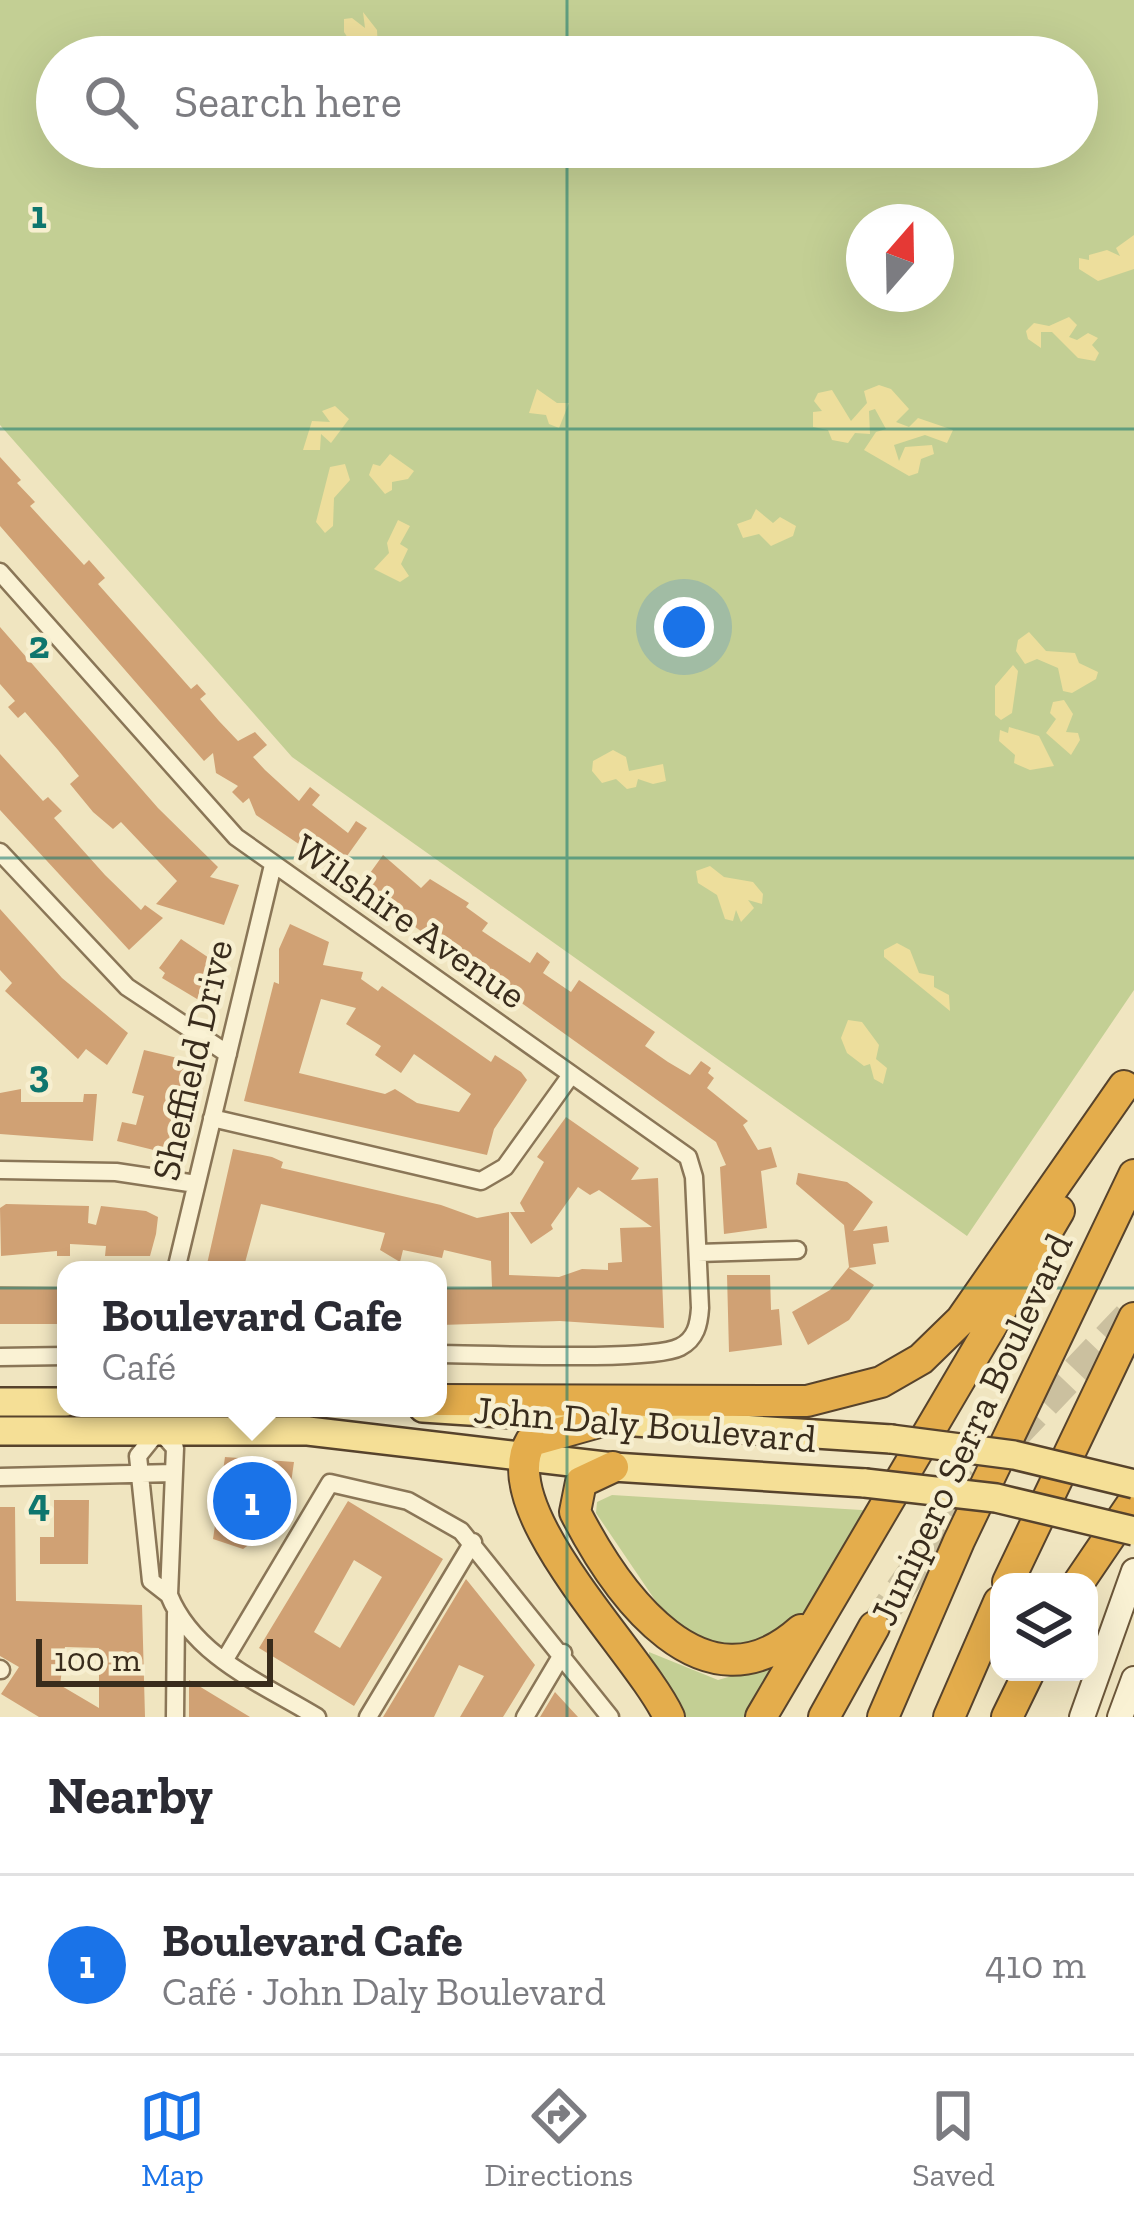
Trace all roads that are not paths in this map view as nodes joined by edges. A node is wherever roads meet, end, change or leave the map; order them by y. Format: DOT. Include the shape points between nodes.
graph roads {
  1 [pos="0,572"];
  2 [pos="0,852"];
  3 [pos="273,866"];
  4 [pos="228,1054"];
  5 [pos="571,1075"];
  6 [pos="1129,1076"];
  7 [pos="212,1118"];
  8 [pos="0,1170"];
  9 [pos="1134,1175"];
  10 [pos="196,1184"];
  11 [pos="797,1250"];
  12 [pos="698,1253"];
  13 [pos="178,1261"];
  14 [pos="1134,1318"];
  15 [pos="447,1354"];
  16 [pos="57,1356"];
  17 [pos="0,1357"];
  18 [pos="447,1400"];
  19 [pos="0,1402"];
  20 [pos="57,1402"];
  21 [pos="447,1410"];
  22 [pos="159,1419"];
  23 [pos="599,1422"];
  24 [pos="0,1431"];
  25 [pos="524,1456"];
  26 [pos="613,1467"];
  27 [pos="174,1473"];
  28 [pos="0,1477"];
  29 [pos="140,1477"];
  30 [pos="1134,1484"];
  31 [pos="1134,1501"];
  32 [pos="882,1511"];
  33 [pos="1134,1531"];
  34 [pos="473,1542"];
  35 [pos="1134,1571"];
  36 [pos="1012,1573"];
  37 [pos="1085,1573"];
  38 [pos="173,1604"];
  39 [pos="990,1623"];
  40 [pos="874,1627"];
  41 [pos="563,1653"];
  42 [pos="224,1660"];
  43 [pos="1134,1679"];
  44 [pos="1025,1681"];
  45 [pos="175,1717"];
  46 [pos="317,1717"];
  47 [pos="368,1717"];
  48 [pos="525,1717"];
  49 [pos="610,1717"];
  50 [pos="669,1717"];
  51 [pos="760,1717"];
  52 [pos="824,1717"];
  53 [pos="883,1717"];
  54 [pos="950,1717"];
  55 [pos="1007,1717"];
  56 [pos="1082,1717"];
  57 [pos="1120,1717"];
  1 -- 3 [label="street, Wilshire Avenue" via="202,803"];
  2 -- 4 [label="street" via="127,987"];
  3 -- 4 [label="street, Sheffield Drive"];
  3 -- 5 [label="street, Wilshire Avenue"];
  4 -- 7 [label="street, Sheffield Drive"];
  5 -- 7 [label="street" via="505,1167 481,1181"];
  5 -- 12 [label="street, Wilshire Avenue" via="688,1157"];
  6 -- 18 [label="highway" via="962,1320 880,1382 792,1401"];
  6 -- 32 [label="highway" via="1073,1187"];
  7 -- 10 [label="street, Sheffield Drive"];
  8 -- 10 [label="street" via="116,1172"];
  9 -- 53 [label="highway, Junipero Serra Boulevard"];
  10 -- 13 [label="street, Sheffield Drive"];
  11 -- 12 [label="street"];
  12 -- 15 [label="street, Wilshire Avenue" via="700,1318 693,1336 670,1351"];
  14 -- 36 [label="highway"];
  16 -- 17 [label="street"];
  19 -- 20 [label="main road"];
  21 -- 23 [label="main road, John Daly Boulevard"];
  22 -- 24 [label="main road, John Daly Boulevard"];
  22 -- 25 [label="main road, John Daly Boulevard"];
  22 -- 27 [label="street" via="175,1448"];
  22 -- 29 [label="street" via="138,1456"];
  23 -- 25 [label="highway" via="540,1436"];
  23 -- 30 [label="main road, John Daly Boulevard, bridge" via="892,1439 1001,1453"];
  25 -- 26 [label="main road, John Daly Boulevard"];
  25 -- 50 [label="highway" via="538,1525"];
  26 -- 32 [label="highway" via="581,1482 578,1517 656,1633 711,1667 751,1664 790,1642"];
  26 -- 33 [label="main road, John Daly Boulevard, bridge" via="996,1498"];
  27 -- 29 [label="street"];
  27 -- 38 [label="street"];
  28 -- 29 [label="street"];
  29 -- 38 [label="street" via="151,1581"];
  31 -- 37 [label="highway"];
  32 -- 51 [label="highway"];
  34 -- 41 [label="street"];
  34 -- 42 [label="street" via="408,1501 330,1483"];
  34 -- 47 [label="street"];
  35 -- 56 [label="main road"];
  38 -- 42 [label="street" via="196,1640"];
  38 -- 45 [label="street"];
  39 -- 54 [label="highway"];
  40 -- 52 [label="highway"];
  41 -- 48 [label="street"];
  41 -- 49 [label="street"];
  42 -- 46 [label="street"];
  43 -- 57 [label="main road"];
  44 -- 55 [label="highway"];
}
